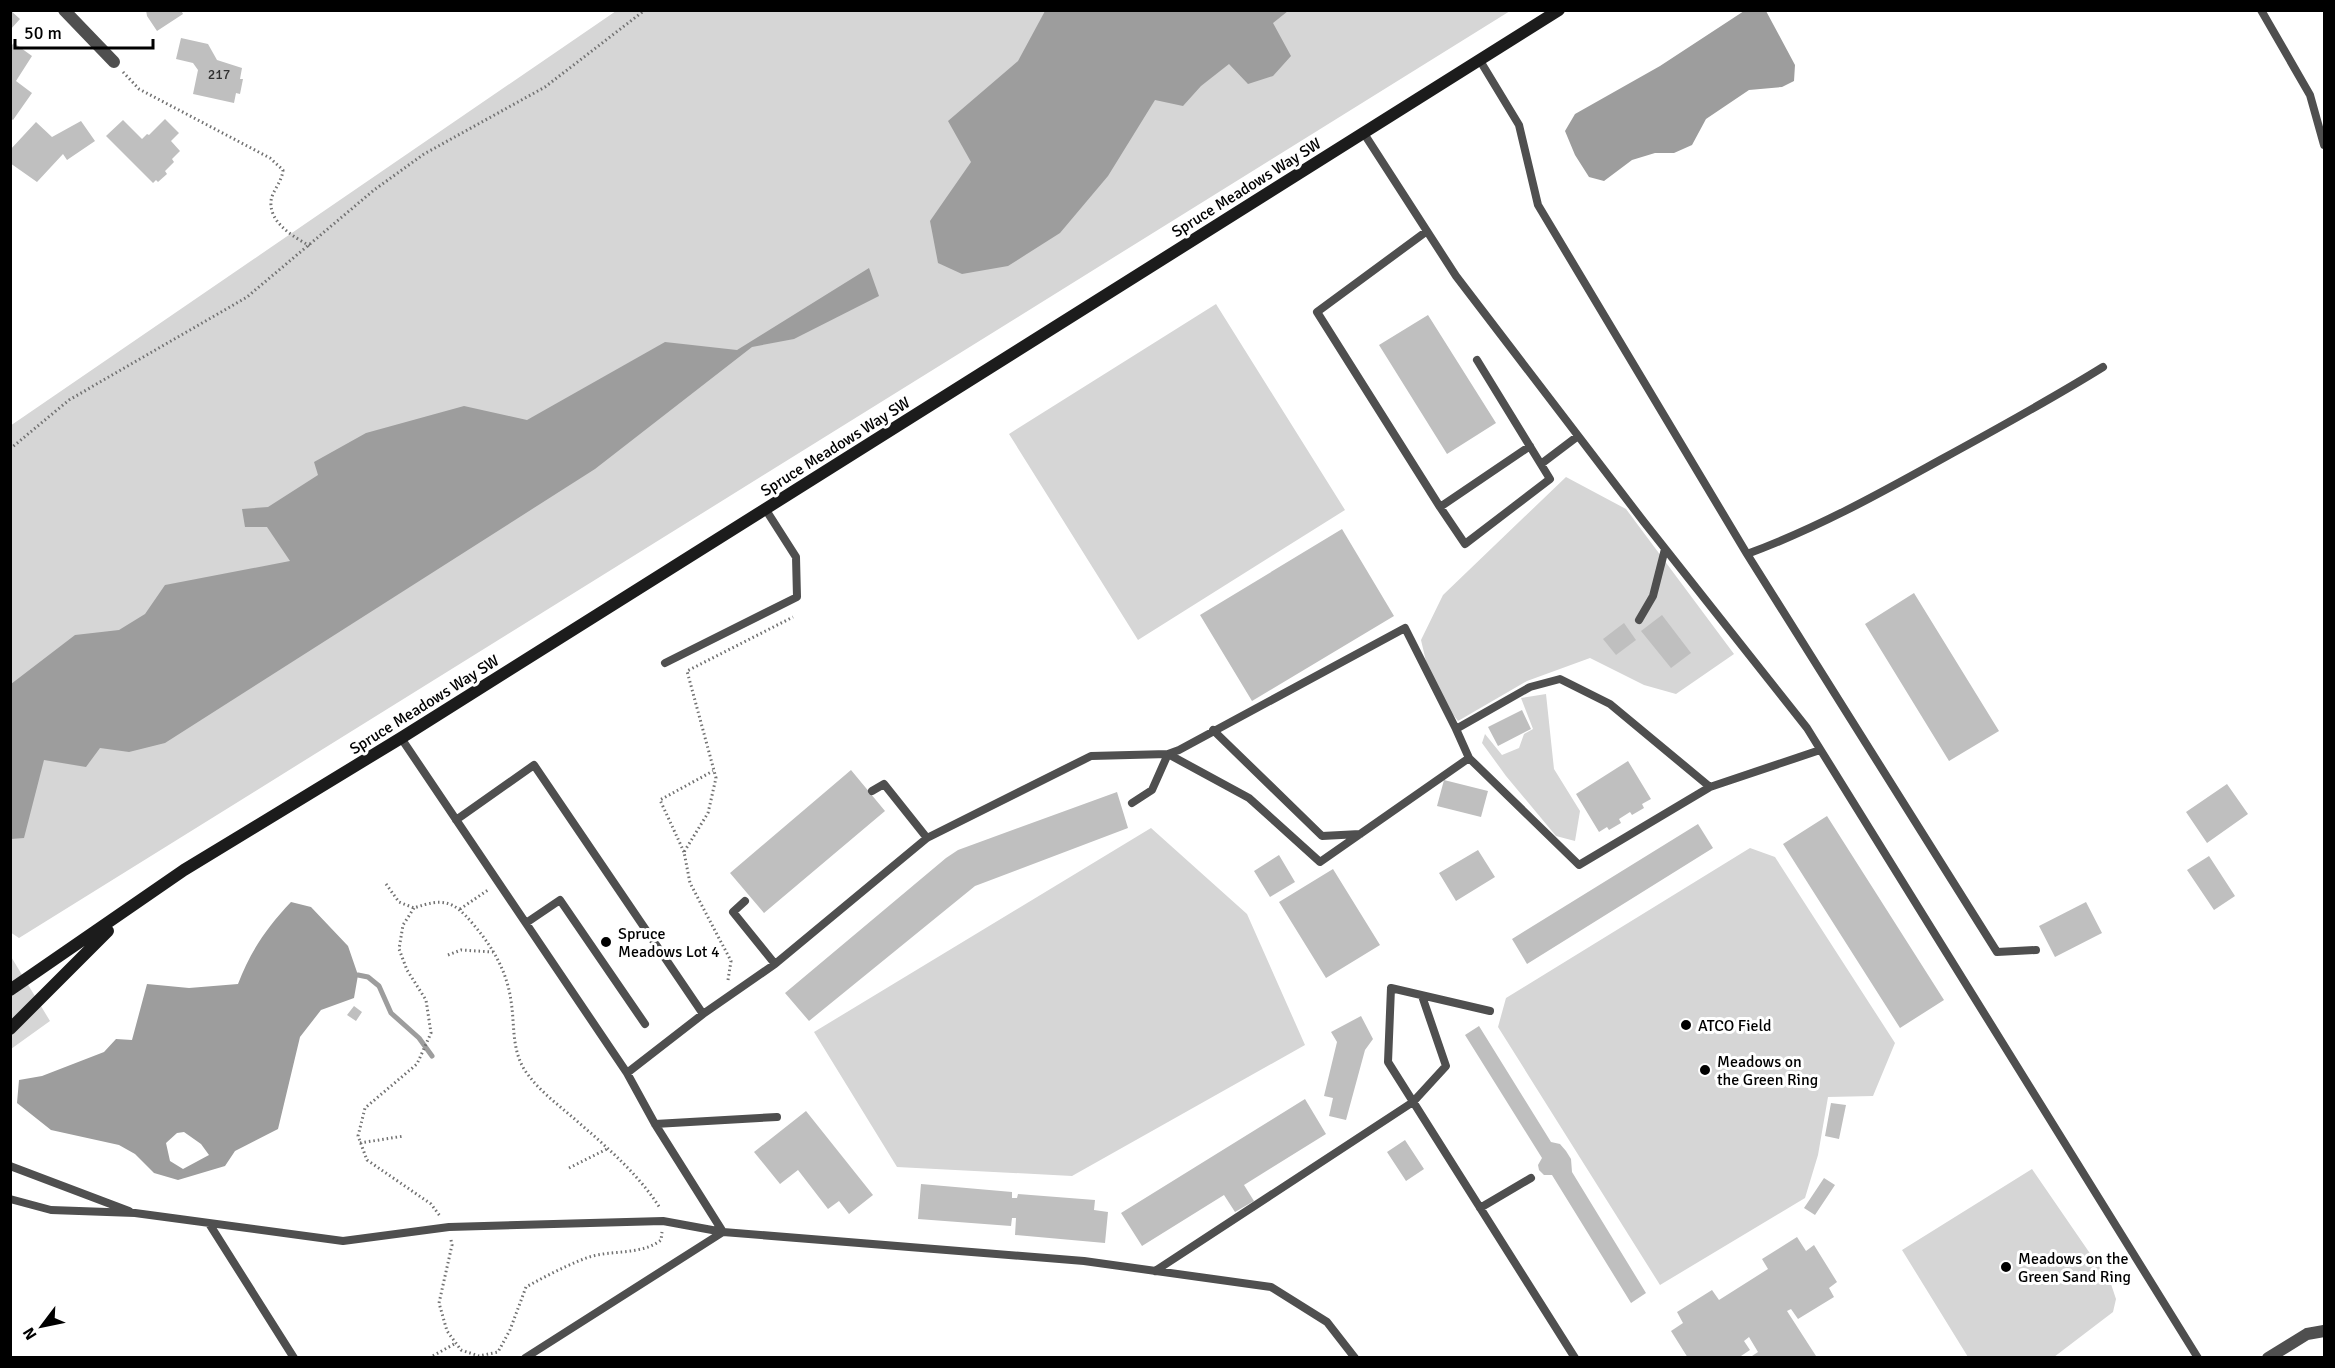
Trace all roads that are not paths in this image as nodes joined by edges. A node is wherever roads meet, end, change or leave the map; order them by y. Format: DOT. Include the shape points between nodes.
graph roads {
  1 [pos="64,10"];
  2 [pos="1558,10"];
  3 [pos="2261,10"];
  4 [pos="1479,59"];
  5 [pos="114,62"];
  6 [pos="1364,132"];
  7 [pos="2325,145"];
  8 [pos="1427,231"];
  9 [pos="1477,360"];
  10 [pos="2103,367"];
  11 [pos="1578,436"];
  12 [pos="1530,446"];
  13 [pos="1541,464"];
  14 [pos="1440,507"];
  15 [pos="766,510"];
  16 [pos="1665,549"];
  17 [pos="1747,554"];
  18 [pos="1639,620"];
  19 [pos="665,663"];
  20 [pos="1456,729"];
  21 [pos="1213,730"];
  22 [pos="401,738"];
  23 [pos="1821,750"];
  24 [pos="1168,753"];
  25 [pos="1469,758"];
  26 [pos="1710,787"];
  27 [pos="873,791"];
  28 [pos="1132,803"];
  29 [pos="456,820"];
  30 [pos="1360,834"];
  31 [pos="927,838"];
  32 [pos="745,901"];
  33 [pos="129,909"];
  34 [pos="526,923"];
  35 [pos="2036,950"];
  36 [pos="775,964"];
  37 [pos="10,990"];
  38 [pos="1422,996"];
  39 [pos="1490,1011"];
  40 [pos="703,1014"];
  41 [pos="645,1024"];
  42 [pos="10,1029"];
  43 [pos="627,1073"];
  44 [pos="1413,1102"];
  45 [pos="777,1117"];
  46 [pos="655,1125"];
  47 [pos="10,1166"];
  48 [pos="1531,1178"];
  49 [pos="12,1200"];
  50 [pos="1480,1208"];
  51 [pos="135,1213"];
  52 [pos="210,1225"];
  53 [pos="723,1232"];
  54 [pos="1155,1271"];
  55 [pos="2325,1332"];
  56 [pos="294,1358"];
  57 [pos="525,1358"];
  58 [pos="1355,1358"];
  59 [pos="1575,1358"];
  60 [pos="2198,1358"];
  61 [pos="2268,1358"];
  1 -- 5 [label="street"];
  2 -- 4 [label="main road, Spruce Meadows Way SW"];
  3 -- 7 [label="lane" via="2310,95"];
  4 -- 6 [label="main road, Spruce Meadows Way SW"];
  4 -- 17 [label="lane" via="1519,125 1538,205"];
  6 -- 8 [label="lane"];
  6 -- 15 [label="main road, Spruce Meadows Way SW"];
  8 -- 11 [label="lane" via="1456,276"];
  8 -- 14 [label="lane" via="1317,312"];
  9 -- 12 [label="lane"];
  10 -- 17 [label="lane" via="1832,519"];
  11 -- 13 [label="lane"];
  11 -- 16 [label="lane"];
  12 -- 13 [label="lane"];
  12 -- 14 [label="lane"];
  13 -- 14 [label="lane" via="1550,479 1465,544"];
  15 -- 19 [label="lane" via="796,557 797,597"];
  15 -- 22 [label="main road, Spruce Meadows Way SW"];
  16 -- 18 [label="lane" via="1653,596"];
  16 -- 23 [label="lane"];
  17 -- 35 [label="lane" via="1997,952"];
  20 -- 21 [label="lane" via="1406,628"];
  20 -- 25 [label="lane"];
  20 -- 26 [label="lane" via="1530,687 1560,679 1610,704"];
  21 -- 24 [label="lane"];
  21 -- 30 [label="lane" via="1322,836"];
  22 -- 29 [label="lane"];
  22 -- 33 [label="main road, Spruce Meadows Way SW" via="231,840"];
  23 -- 26 [label="lane"];
  23 -- 60 [label="lane"];
  24 -- 28 [label="lane" via="1152,790"];
  24 -- 30 [label="lane" via="1249,798 1320,862"];
  24 -- 31 [label="lane" via="1091,756"];
  25 -- 26 [label="lane" via="1579,866"];
  25 -- 30 [label="lane"];
  27 -- 31 [label="lane" via="884,784"];
  29 -- 34 [label="lane"];
  29 -- 40 [label="lane" via="534,765"];
  31 -- 36 [label="lane"];
  32 -- 36 [label="lane" via="733,912"];
  33 -- 37 [label="main road, Spruce Meadows Way SW"];
  33 -- 42 [label="main road, Spruce Meadows Way SW"];
  34 -- 41 [label="lane" via="560,900"];
  34 -- 43 [label="lane"];
  36 -- 40 [label="lane"];
  38 -- 39 [label="lane"];
  38 -- 44 [label="lane" via="1446,1066"];
  38 -- 44 [label="lane" via="1391,988 1388,1062"];
  40 -- 43 [label="lane"];
  43 -- 46 [label="lane"];
  44 -- 50 [label="lane"];
  44 -- 54 [label="lane"];
  45 -- 46 [label="lane"];
  46 -- 53 [label="lane"];
  47 -- 51 [label="lane"];
  48 -- 50 [label="lane"];
  49 -- 51 [label="lane" via="51,1210"];
  50 -- 59 [label="lane"];
  51 -- 52 [label="lane"];
  52 -- 53 [label="lane" via="343,1241 449,1227 663,1221"];
  52 -- 56 [label="lane"];
  53 -- 54 [label="lane" via="1084,1261"];
  53 -- 57 [label="lane"];
  54 -- 58 [label="lane" via="1271,1287 1327,1322"];
  55 -- 61 [label="street" via="2307,1334"];
}
